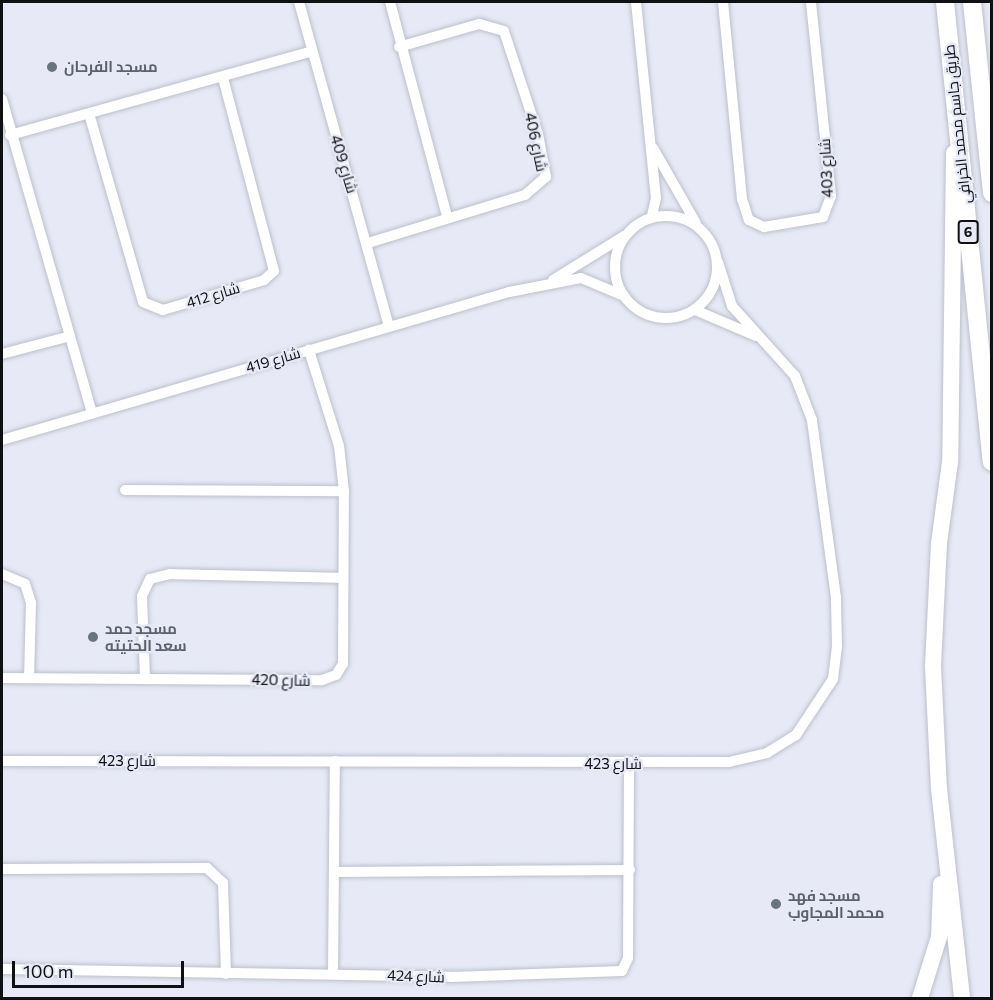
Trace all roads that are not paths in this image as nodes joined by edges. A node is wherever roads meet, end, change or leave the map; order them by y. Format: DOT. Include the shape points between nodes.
graph roads {
  1 [pos="299,2"];
  2 [pos="390,2"];
  3 [pos="636,2"];
  4 [pos="723,2"];
  5 [pos="811,2"];
  6 [pos="945,2"];
  7 [pos="972,2"];
  8 [pos="399,47"];
  9 [pos="309,52"];
  10 [pos="223,78"];
  11 [pos="954,95"];
  12 [pos="2,99"];
  13 [pos="992,109"];
  14 [pos="90,117"];
  15 [pos="10,135"];
  16 [pos="648,136"];
  17 [pos="992,193"];
  18 [pos="447,216"];
  19 [pos="652,216"];
  20 [pos="698,225"];
  21 [pos="626,234"];
  22 [pos="368,243"];
  23 [pos="718,262"];
  24 [pos="545,284"];
  25 [pos="624,296"];
  26 [pos="695,310"];
  27 [pos="389,326"];
  28 [pos="67,337"];
  29 [pos="764,340"];
  30 [pos="309,350"];
  31 [pos="2,354"];
  32 [pos="92,413"];
  33 [pos="2,440"];
  34 [pos="992,462"];
  35 [pos="124,490"];
  36 [pos="344,490"];
  37 [pos="2,574"];
  38 [pos="343,578"];
  39 [pos="2,678"];
  40 [pos="28,678"];
  41 [pos="145,678"];
  42 [pos="2,761"];
  43 [pos="335,761"];
  44 [pos="629,765"];
  45 [pos="943,829"];
  46 [pos="2,869"];
  47 [pos="630,870"];
  48 [pos="334,872"];
  49 [pos="2,969"];
  50 [pos="333,973"];
  51 [pos="226,974"];
  52 [pos="920,999"];
  53 [pos="962,999"];
  1 -- 9 [label="street, شارع 409"];
  2 -- 8 [label="street"];
  3 -- 16 [label="street"];
  4 -- 5 [label="street, شارع 403" via="742,199 749,220 764,227 823,217 831,196"];
  6 -- 11 [label="highway, طريق جاسم محمد الخرافي / 6"];
  7 -- 13 [label="main road"];
  7 -- 17 [label="highway, طريق جاسم محمد الخرافي"];
  8 -- 18 [label="street"];
  8 -- 18 [label="street, شارع 406" via="494,24 504,31 538,134 546,177 537,187"];
  9 -- 10 [label="street"];
  9 -- 22 [label="street, شارع 409"];
  10 -- 14 [label="street"];
  10 -- 14 [label="street, شارع 412" via="274,271 264,280 163,310 143,302"];
  11 -- 34 [label="highway, طريق جاسم محمد الخرافي / 6"];
  11 -- 45 [label="main road" via="950,462 939,543 933,666"];
  12 -- 15 [label="street"];
  14 -- 15 [label="street"];
  15 -- 28 [label="street"];
  16 -- 19 [label="street" via="656,198"];
  16 -- 20 [label="street" via="677,198"];
  18 -- 22 [label="street, شارع 406"];
  19 -- 20 [label="street" via="676,215"];
  19 -- 21 [label="street"];
  20 -- 23 [label="street" via="712,241"];
  21 -- 24 [label="street, شارع 419"];
  21 -- 25 [label="street" via="616,255 616,278"];
  22 -- 27 [label="street, شارع 409"];
  23 -- 26 [label="street" via="712,289"];
  23 -- 29 [label="street, شارع 423" via="732,306"];
  24 -- 25 [label="street, شارع 419" via="581,278"];
  24 -- 27 [label="street, شارع 419"];
  25 -- 26 [label="street" via="657,318"];
  26 -- 29 [label="street, شارع 423"];
  27 -- 30 [label="street, شارع 419"];
  28 -- 31 [label="street"];
  28 -- 32 [label="street"];
  29 -- 44 [label="street, شارع 423" via="795,376 812,420 836,598 833,679 796,735 767,753 729,762"];
  30 -- 32 [label="street, شارع 419"];
  30 -- 36 [label="street, شارع 420" via="339,446"];
  32 -- 33 [label="street, شارع 419"];
  35 -- 36 [label="street"];
  36 -- 38 [label="street, شارع 420"];
  37 -- 40 [label="street" via="25,584 31,603"];
  38 -- 41 [label="street, شارع 420" via="343,664 336,675 322,680"];
  38 -- 41 [label="street" via="170,574 150,579 142,596"];
  39 -- 40 [label="street, شارع 420"];
  40 -- 41 [label="street, شارع 420"];
  42 -- 43 [label="street, شارع 423"];
  43 -- 44 [label="street, شارع 423"];
  43 -- 48 [label="street"];
  44 -- 47 [label="street, شارع 424"];
  45 -- 52 [label="main road" via="939,937"];
  45 -- 53 [label="main road"];
  46 -- 51 [label="street" via="207,868 223,883"];
  47 -- 48 [label="street"];
  47 -- 50 [label="street, شارع 424" via="628,958 622,971 451,978"];
  48 -- 50 [label="street"];
  49 -- 51 [label="street, شارع 424"];
  50 -- 51 [label="street, شارع 424"];
}
